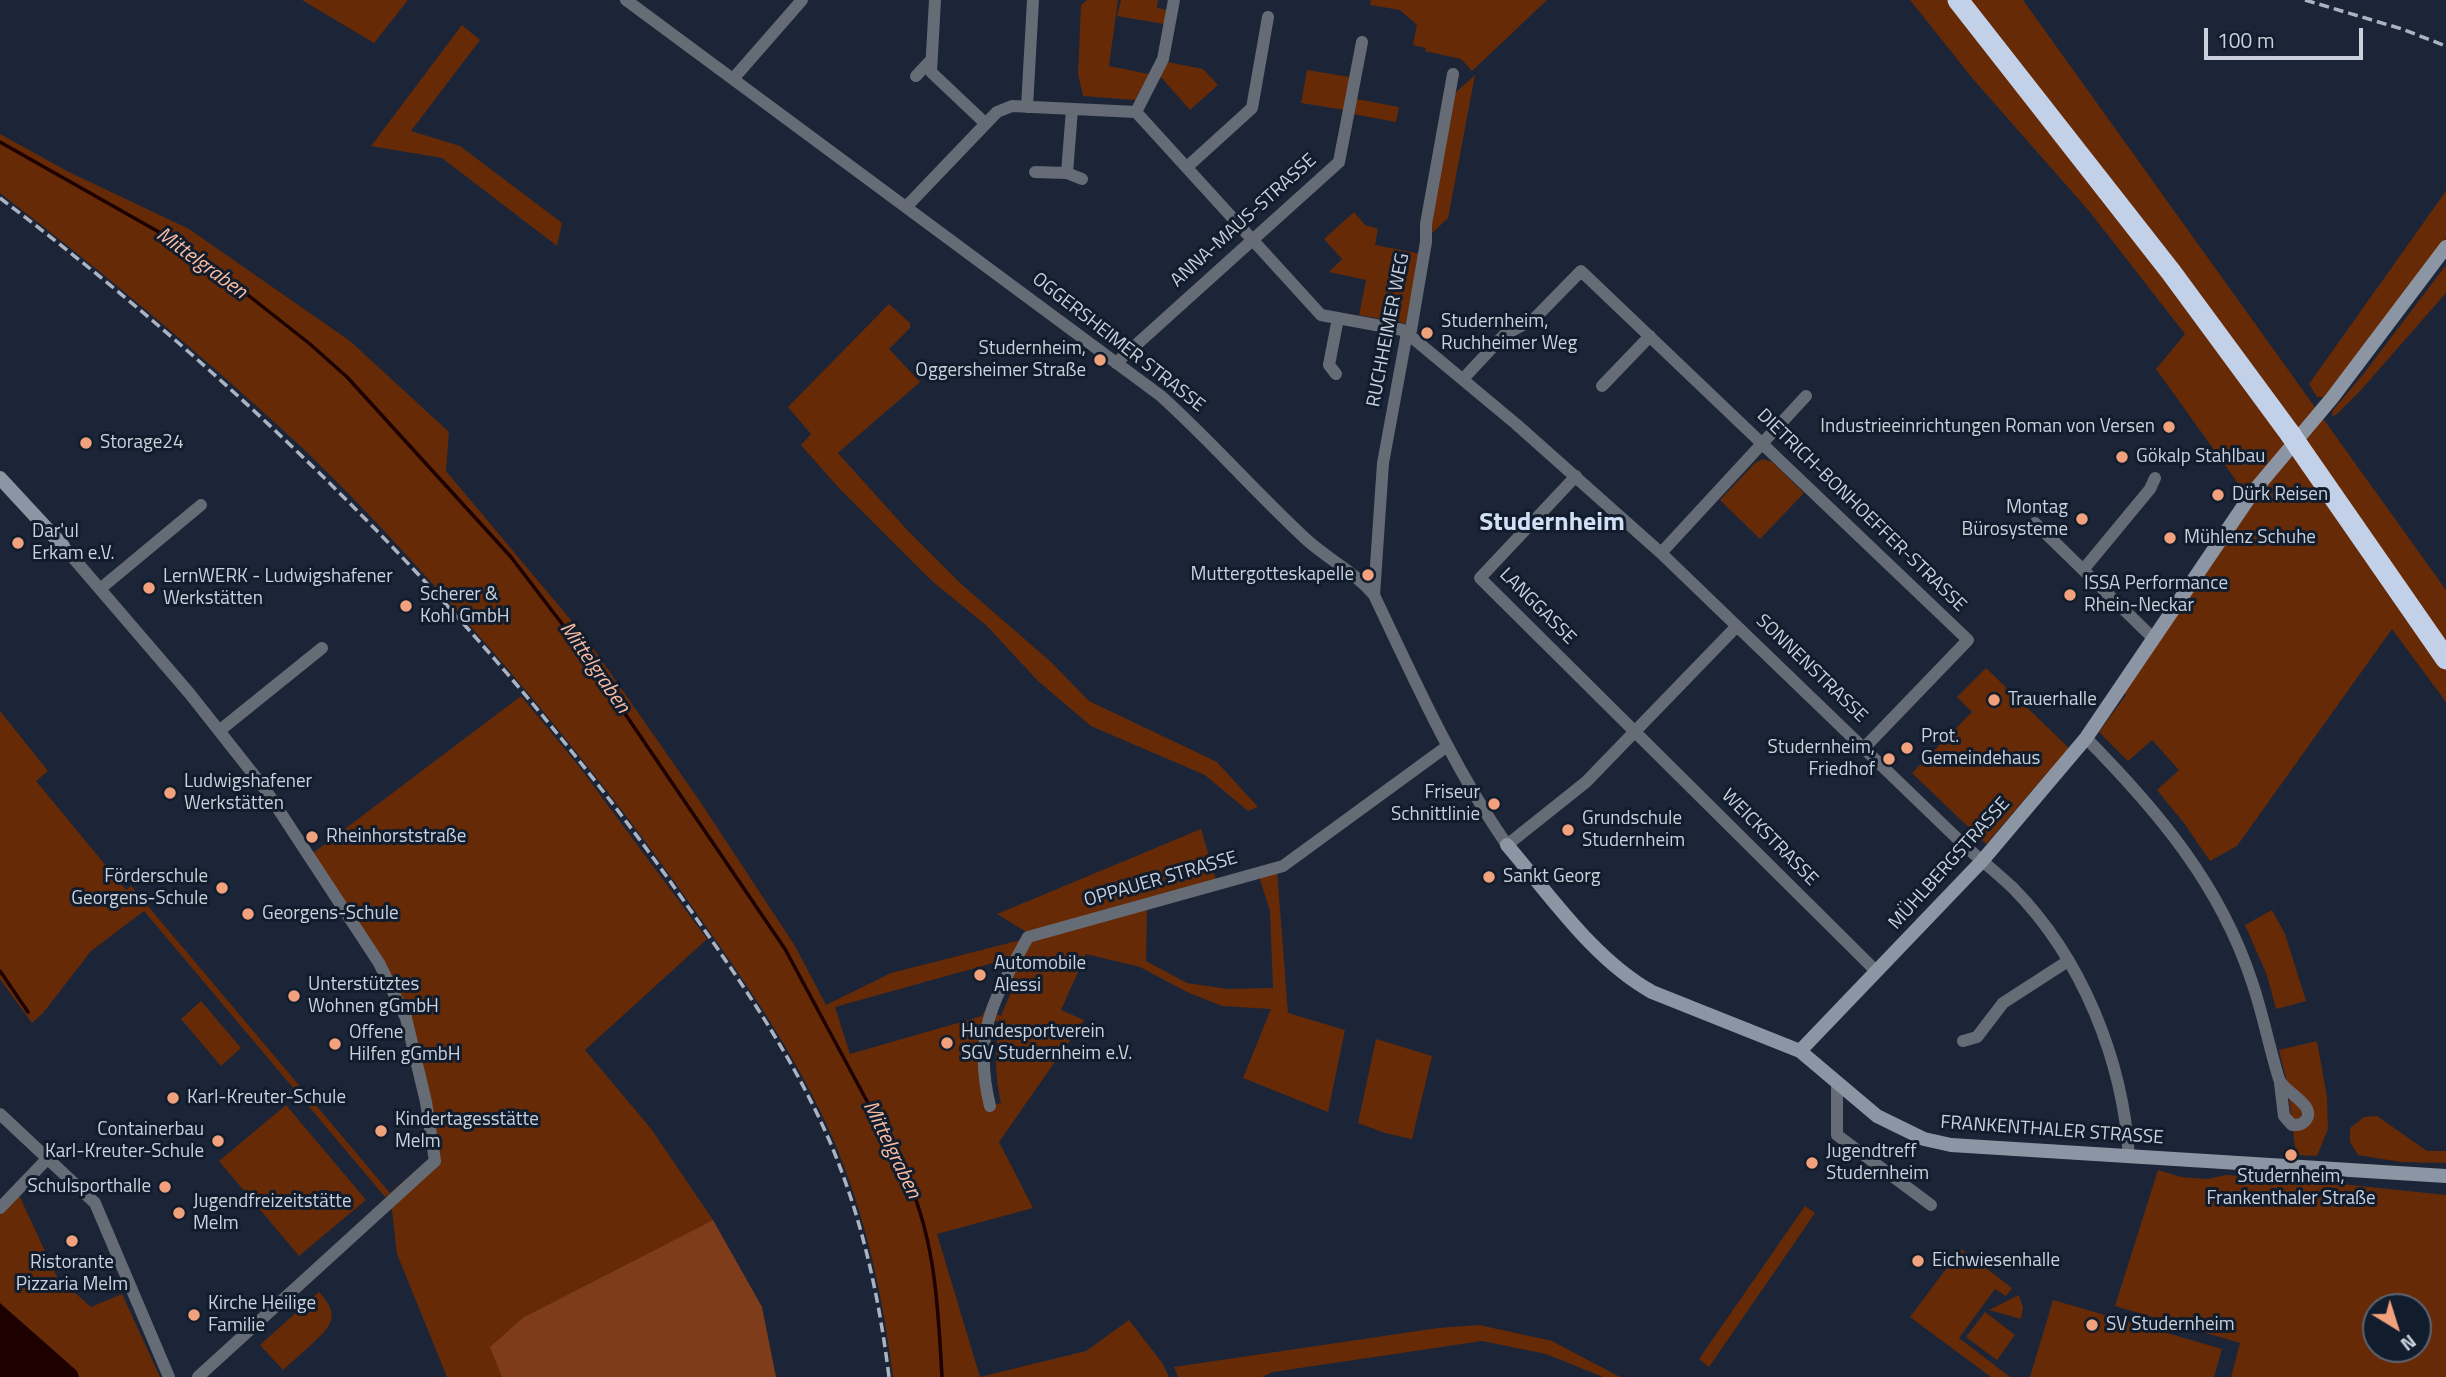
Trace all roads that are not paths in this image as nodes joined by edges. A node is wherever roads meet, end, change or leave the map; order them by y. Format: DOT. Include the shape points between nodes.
graph roads {
  1 [pos="626,0"];
  2 [pos="802,0"];
  3 [pos="935,0"];
  4 [pos="1033,0"];
  5 [pos="1174,0"];
  6 [pos="1958,0"];
  7 [pos="1976,0"];
  8 [pos="1268,17"];
  9 [pos="1362,42"];
  10 [pos="931,60"];
  11 [pos="1453,74"];
  12 [pos="916,76"];
  13 [pos="733,79"];
  14 [pos="1027,107"];
  15 [pos="1072,109"];
  16 [pos="1136,112"];
  17 [pos="985,123"];
  18 [pos="1187,167"];
  19 [pos="1035,172"];
  20 [pos="1067,173"];
  21 [pos="1082,180"];
  22 [pos="906,207"];
  23 [pos="1252,239"];
  24 [pos="2446,247"];
  25 [pos="1338,318"];
  26 [pos="1408,334"];
  27 [pos="1650,336"];
  28 [pos="1116,363"];
  29 [pos="1336,374"];
  30 [pos="1463,379"];
  31 [pos="1602,386"];
  32 [pos="1806,396"];
  33 [pos="2300,436"];
  34 [pos="1763,443"];
  35 [pos="1576,476"];
  36 [pos="0,478"];
  37 [pos="2155,478"];
  38 [pos="201,505"];
  39 [pos="2035,523"];
  40 [pos="63,546"];
  41 [pos="1661,553"];
  42 [pos="2083,570"];
  43 [pos="100,589"];
  44 [pos="1374,595"];
  45 [pos="1737,625"];
  46 [pos="2446,634"];
  47 [pos="2154,639"];
  48 [pos="322,648"];
  49 [pos="2446,659"];
  50 [pos="219,731"];
  51 [pos="1635,732"];
  52 [pos="2086,738"];
  53 [pos="1446,747"];
  54 [pos="1865,747"];
  55 [pos="1507,845"];
  56 [pos="1982,861"];
  57 [pos="2068,961"];
  58 [pos="1876,971"];
  59 [pos="1963,1041"];
  60 [pos="1800,1051"];
  61 [pos="1836,1082"];
  62 [pos="2280,1083"];
  63 [pos="990,1106"];
  64 [pos="0,1114"];
  65 [pos="2129,1157"];
  66 [pos="48,1158"];
  67 [pos="2446,1176"];
  68 [pos="1931,1205"];
  69 [pos="0,1208"];
  70 [pos="169,1377"];
  71 [pos="198,1377"];
  1 -- 13 [label="street, OGGERSHEIMER STRASSE"];
  2 -- 13 [label="street"];
  3 -- 10 [label="street"];
  4 -- 14 [label="street"];
  5 -- 16 [label="street" via="1163,59"];
  6 -- 33 [label="highway"];
  7 -- 33 [label="highway" via="2159,233"];
  8 -- 18 [label="street" via="1252,108"];
  9 -- 23 [label="street, ANNA-MAUS-STRASSE" via="1339,162"];
  10 -- 12 [label="street"];
  10 -- 17 [label="street" via="931,72"];
  11 -- 26 [label="street, RUCHHEIMER WEG"];
  13 -- 22 [label="street, OGGERSHEIMER STRASSE"];
  14 -- 15 [label="street"];
  14 -- 17 [label="street" via="1012,106"];
  15 -- 16 [label="street"];
  15 -- 20 [label="street"];
  16 -- 18 [label="street, SONNENSTRASSE"];
  17 -- 22 [label="street"];
  18 -- 23 [label="street, SONNENSTRASSE"];
  19 -- 20 [label="street"];
  20 -- 21 [label="street"];
  22 -- 28 [label="street, OGGERSHEIMER STRASSE"];
  23 -- 25 [label="street, SONNENSTRASSE" via="1321,315"];
  23 -- 28 [label="street, ANNA-MAUS-STRASSE"];
  24 -- 47 [label="street, MÜHLBERGSTRASSE" via="2332,398 2253,492"];
  25 -- 26 [label="street, SONNENSTRASSE"];
  25 -- 29 [label="street" via="1329,365"];
  26 -- 30 [label="street, SONNENSTRASSE"];
  26 -- 44 [label="street, RUCHHEIMER WEG" via="1383,463"];
  27 -- 30 [label="street, DIETRICH-BONHOEFFER-STRASSE" via="1581,271 1534,319 1504,335"];
  27 -- 31 [label="street"];
  27 -- 34 [label="street, DIETRICH-BONHOEFFER-STRASSE"];
  28 -- 44 [label="street, OGGERSHEIMER STRASSE" via="1195,426 1309,541"];
  30 -- 35 [label="street, SONNENSTRASSE"];
  32 -- 34 [label="street"];
  33 -- 46 [label="highway"];
  33 -- 49 [label="highway"];
  34 -- 41 [label="street"];
  34 -- 54 [label="street, DIETRICH-BONHOEFFER-STRASSE" via="1968,640"];
  35 -- 41 [label="street, SONNENSTRASSE"];
  35 -- 51 [label="street, LANGGASSE" via="1480,578"];
  36 -- 40 [label="street"];
  37 -- 42 [label="street"];
  38 -- 43 [label="street"];
  39 -- 42 [label="street"];
  40 -- 43 [label="street"];
  41 -- 45 [label="street, SONNENSTRASSE"];
  42 -- 47 [label="street"];
  43 -- 50 [label="street"];
  44 -- 53 [label="street, OGGERSHEIMER STRASSE"];
  45 -- 51 [label="street"];
  45 -- 54 [label="street, SONNENSTRASSE"];
  47 -- 52 [label="street, MÜHLBERGSTRASSE"];
  48 -- 50 [label="street"];
  50 -- 71 [label="street" via="275,804 379,963 406,1018 435,1161"];
  51 -- 55 [label="street" via="1586,782"];
  51 -- 58 [label="street, WEICKSTRASSE"];
  52 -- 56 [label="street, MÜHLBERGSTRASSE"];
  52 -- 62 [label="street" via="2172,833 2223,914 2252,981"];
  53 -- 55 [label="street, OGGERSHEIMER STRASSE"];
  53 -- 63 [label="street, OPPAUER STRASSE" via="1283,866 1028,937 987,1020 982,1047"];
  54 -- 56 [label="street, SONNENSTRASSE"];
  55 -- 60 [label="street, FRANKENTHALER STRASSE" via="1629,980"];
  56 -- 57 [label="street, SONNENSTRASSE" via="2037,916"];
  56 -- 58 [label="street, MÜHLBERGSTRASSE"];
  57 -- 59 [label="street" via="2003,1003 1977,1037"];
  57 -- 65 [label="street, SONNENSTRASSE" via="2106,1045 2120,1093"];
  58 -- 60 [label="street, MÜHLBERGSTRASSE"];
  60 -- 61 [label="street, FRANKENTHALER STRASSE"];
  61 -- 65 [label="street, FRANKENTHALER STRASSE" via="1877,1116 1924,1139 1951,1145"];
  61 -- 68 [label="street" via="1837,1135"];
  64 -- 66 [label="street"];
  65 -- 67 [label="street, FRANKENTHALER STRASSE"];
  66 -- 69 [label="street"];
  66 -- 70 [label="street" via="95,1203"];
}
